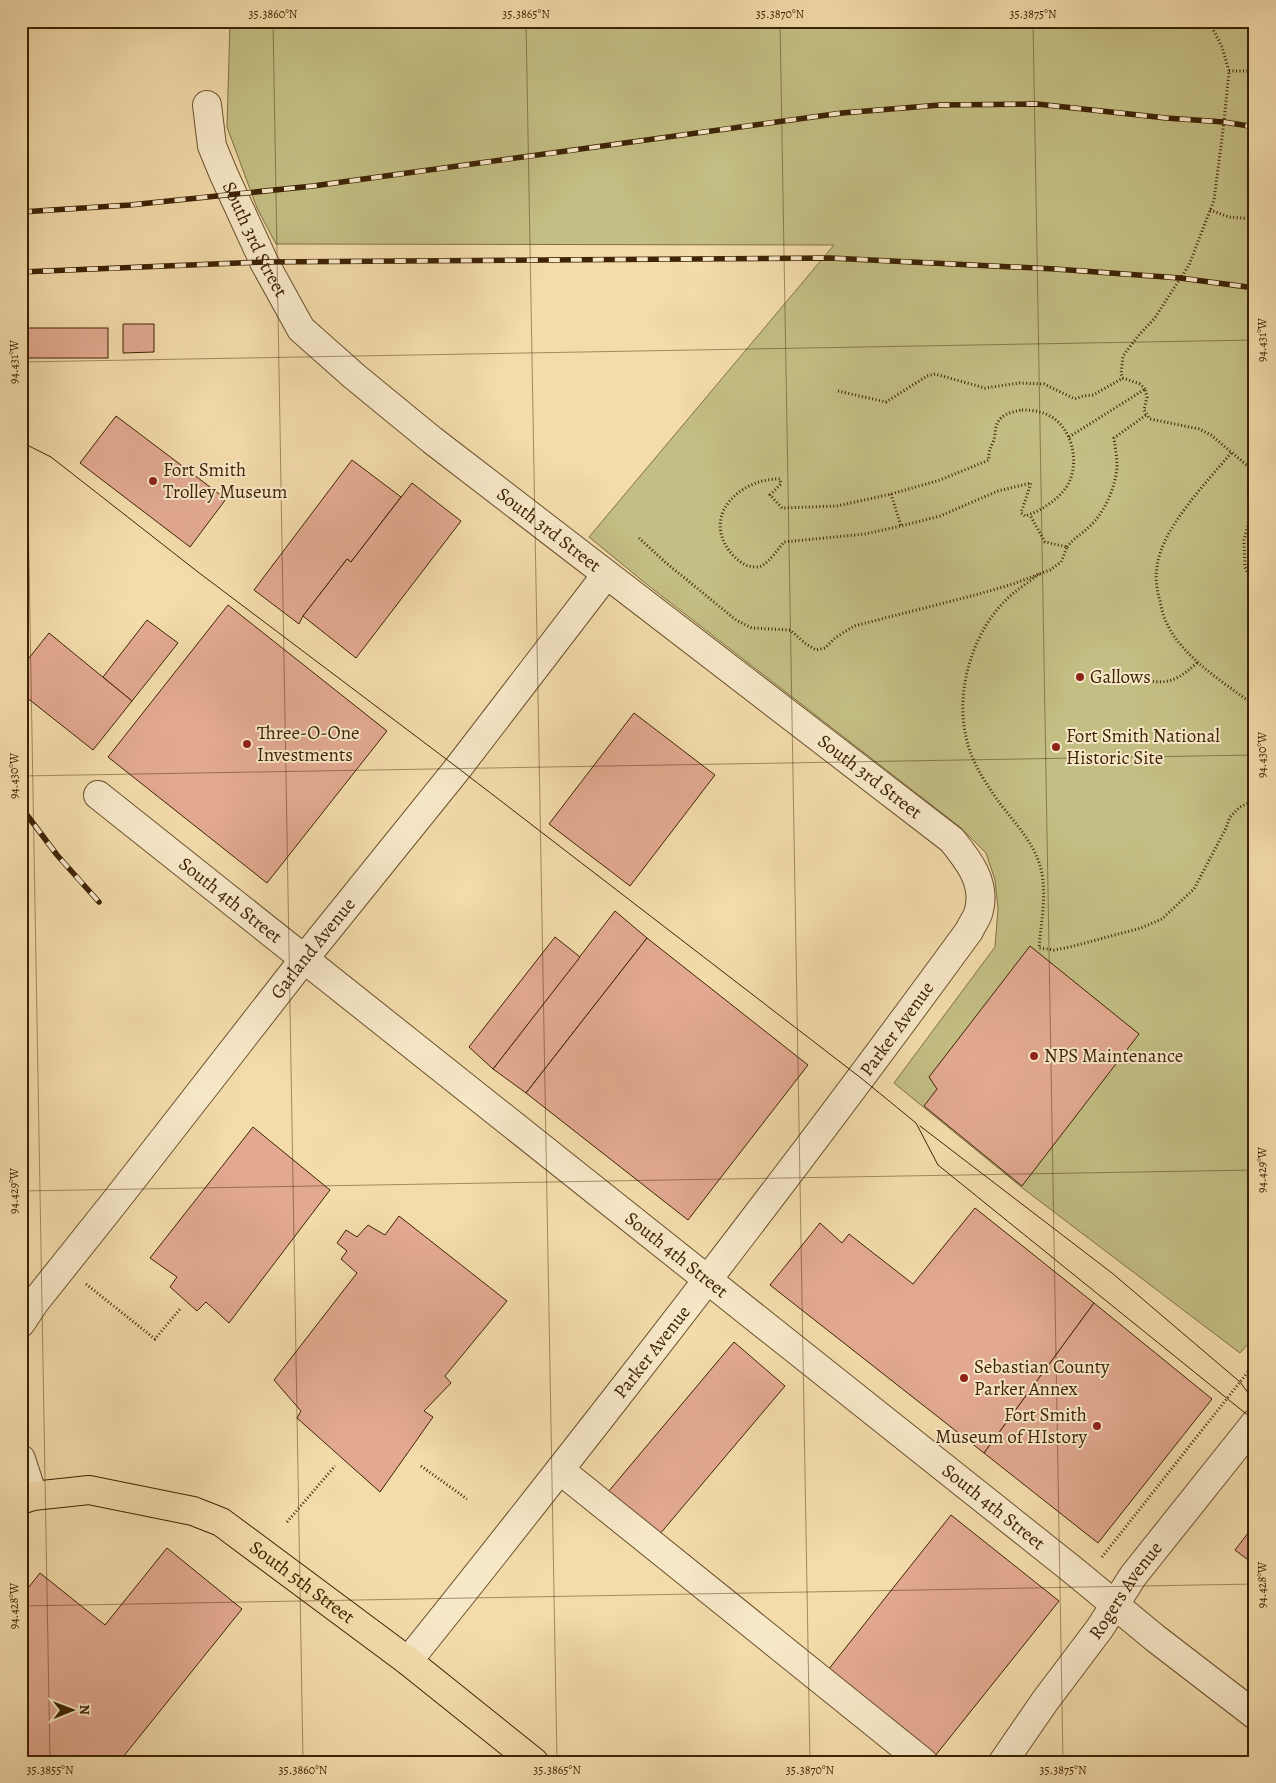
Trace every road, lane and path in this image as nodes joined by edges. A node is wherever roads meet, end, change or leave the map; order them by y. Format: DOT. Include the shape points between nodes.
graph roads {
  1 [pos="1209,21"];
  2 [pos="1229,70"];
  3 [pos="1255,71"];
  4 [pos="207,105"];
  5 [pos="1210,210"];
  6 [pos="1255,219"];
  7 [pos="1123,378"];
  8 [pos="1145,389"];
  9 [pos="838,391"];
  10 [pos="1146,415"];
  11 [pos="1069,437"];
  12 [pos="1231,452"];
  13 [pos="1255,472"];
  14 [pos="891,494"];
  15 [pos="1255,499"];
  16 [pos="1030,514"];
  17 [pos="901,526"];
  18 [pos="639,538"];
  19 [pos="1067,548"];
  20 [pos="1039,574"];
  21 [pos="606,575"];
  22 [pos="1255,589"];
  23 [pos="1198,662"];
  24 [pos="1146,680"];
  25 [pos="1255,706"];
  26 [pos="98,795"];
  27 [pos="1255,800"];
  28 [pos="980,886"];
  29 [pos="304,958"];
  30 [pos="708,1280"];
  31 [pos="83,1282"];
  32 [pos="180,1309"];
  33 [pos="21,1323"];
  34 [pos="1255,1363"];
  35 [pos="1255,1423"];
  36 [pos="21,1459"];
  37 [pos="335,1466"];
  38 [pos="421,1466"];
  39 [pos="560,1470"];
  40 [pos="27,1498"];
  41 [pos="468,1499"];
  42 [pos="287,1522"];
  43 [pos="1100,1559"];
  44 [pos="1115,1604"];
  45 [pos="408,1661"];
  46 [pos="1255,1715"];
  47 [pos="534,1762"];
  48 [pos="923,1762"];
  49 [pos="1003,1762"];
  1 -- 2 [label="path"];
  2 -- 3 [label="path"];
  2 -- 5 [label="path" via="1214,200"];
  4 -- 21 [label="street, South 3rd Street" via="212,146 224,175 264,262 301,329 432,440"];
  5 -- 6 [label="path"];
  5 -- 7 [label="path" via="1189,264 1154,319 1123,356"];
  7 -- 8 [label="path"];
  7 -- 9 [label="path" via="1093,395 1075,399 1044,384 1020,383 984,388 935,374 926,376 886,402"];
  8 -- 10 [label="path"];
  8 -- 11 [label="path"];
  10 -- 12 [label="path" via="1150,419 1199,429"];
  10 -- 19 [label="path" via="1114,438 1117,467 1108,500 1097,519"];
  11 -- 14 [label="path" via="1050,416 1036,411 1010,412 1000,418 996,427 989,460 940,480"];
  11 -- 16 [label="path" via="1074,454 1070,480 1063,492"];
  12 -- 13 [label="path"];
  12 -- 23 [label="path" via="1175,524 1164,543 1157,567 1157,591 1169,630"];
  14 -- 17 [label="path"];
  14 -- 17 [label="path" via="837,506 782,508 770,495 780,486 781,480 762,481 740,490 724,508 721,536 742,564 757,567 763,565 784,542 866,534"];
  15 -- 22 [label="path" via="1244,545 1245,567"];
  16 -- 17 [label="path" via="1025,516 1021,513 1031,483 998,491 956,510"];
  16 -- 19 [label="path" via="1045,542"];
  18 -- 20 [label="path" via="736,620 752,628 790,630 816,650 825,648 854,626 979,594"];
  19 -- 20 [label="path" via="1061,562"];
  20 -- 27 [label="path" via="1009,597 979,639 965,682 963,709 966,737 979,769 1034,850 1041,869 1044,895 1039,948 1070,947 1162,919 1194,889 1230,817 1240,807"];
  21 -- 28 [label="street, South 3rd Street" via="952,840 971,863"];
  21 -- 29 [label="street, Garland Avenue" via="458,768"];
  23 -- 24 [label="path" via="1167,683"];
  23 -- 25 [label="path"];
  26 -- 29 [label="street, South 4th Street"];
  28 -- 30 [label="street, Parker Avenue" via="979,909 969,931"];
  29 -- 30 [label="street, South 4th Street"];
  29 -- 33 [label="street, Garland Avenue" via="34,1302"];
  30 -- 39 [label="street, Parker Avenue"];
  30 -- 44 [label="street, South 4th Street"];
  31 -- 32 [label="path" via="155,1339"];
  34 -- 43 [label="path"];
  35 -- 44 [label="street, Rogers Avenue" via="1133,1576"];
  36 -- 40 [label="street"];
  37 -- 42 [label="path"];
  38 -- 41 [label="path"];
  39 -- 45 [label="street, Parker Avenue"];
  39 -- 48 [label="street"];
  40 -- 45 [label="main road, South 5th Street" via="89,1490 193,1510 221,1522"];
  44 -- 46 [label="street, South 4th Street"];
  44 -- 49 [label="street, Rogers Avenue"];
  45 -- 47 [label="main road, South 5th Street"];
}
